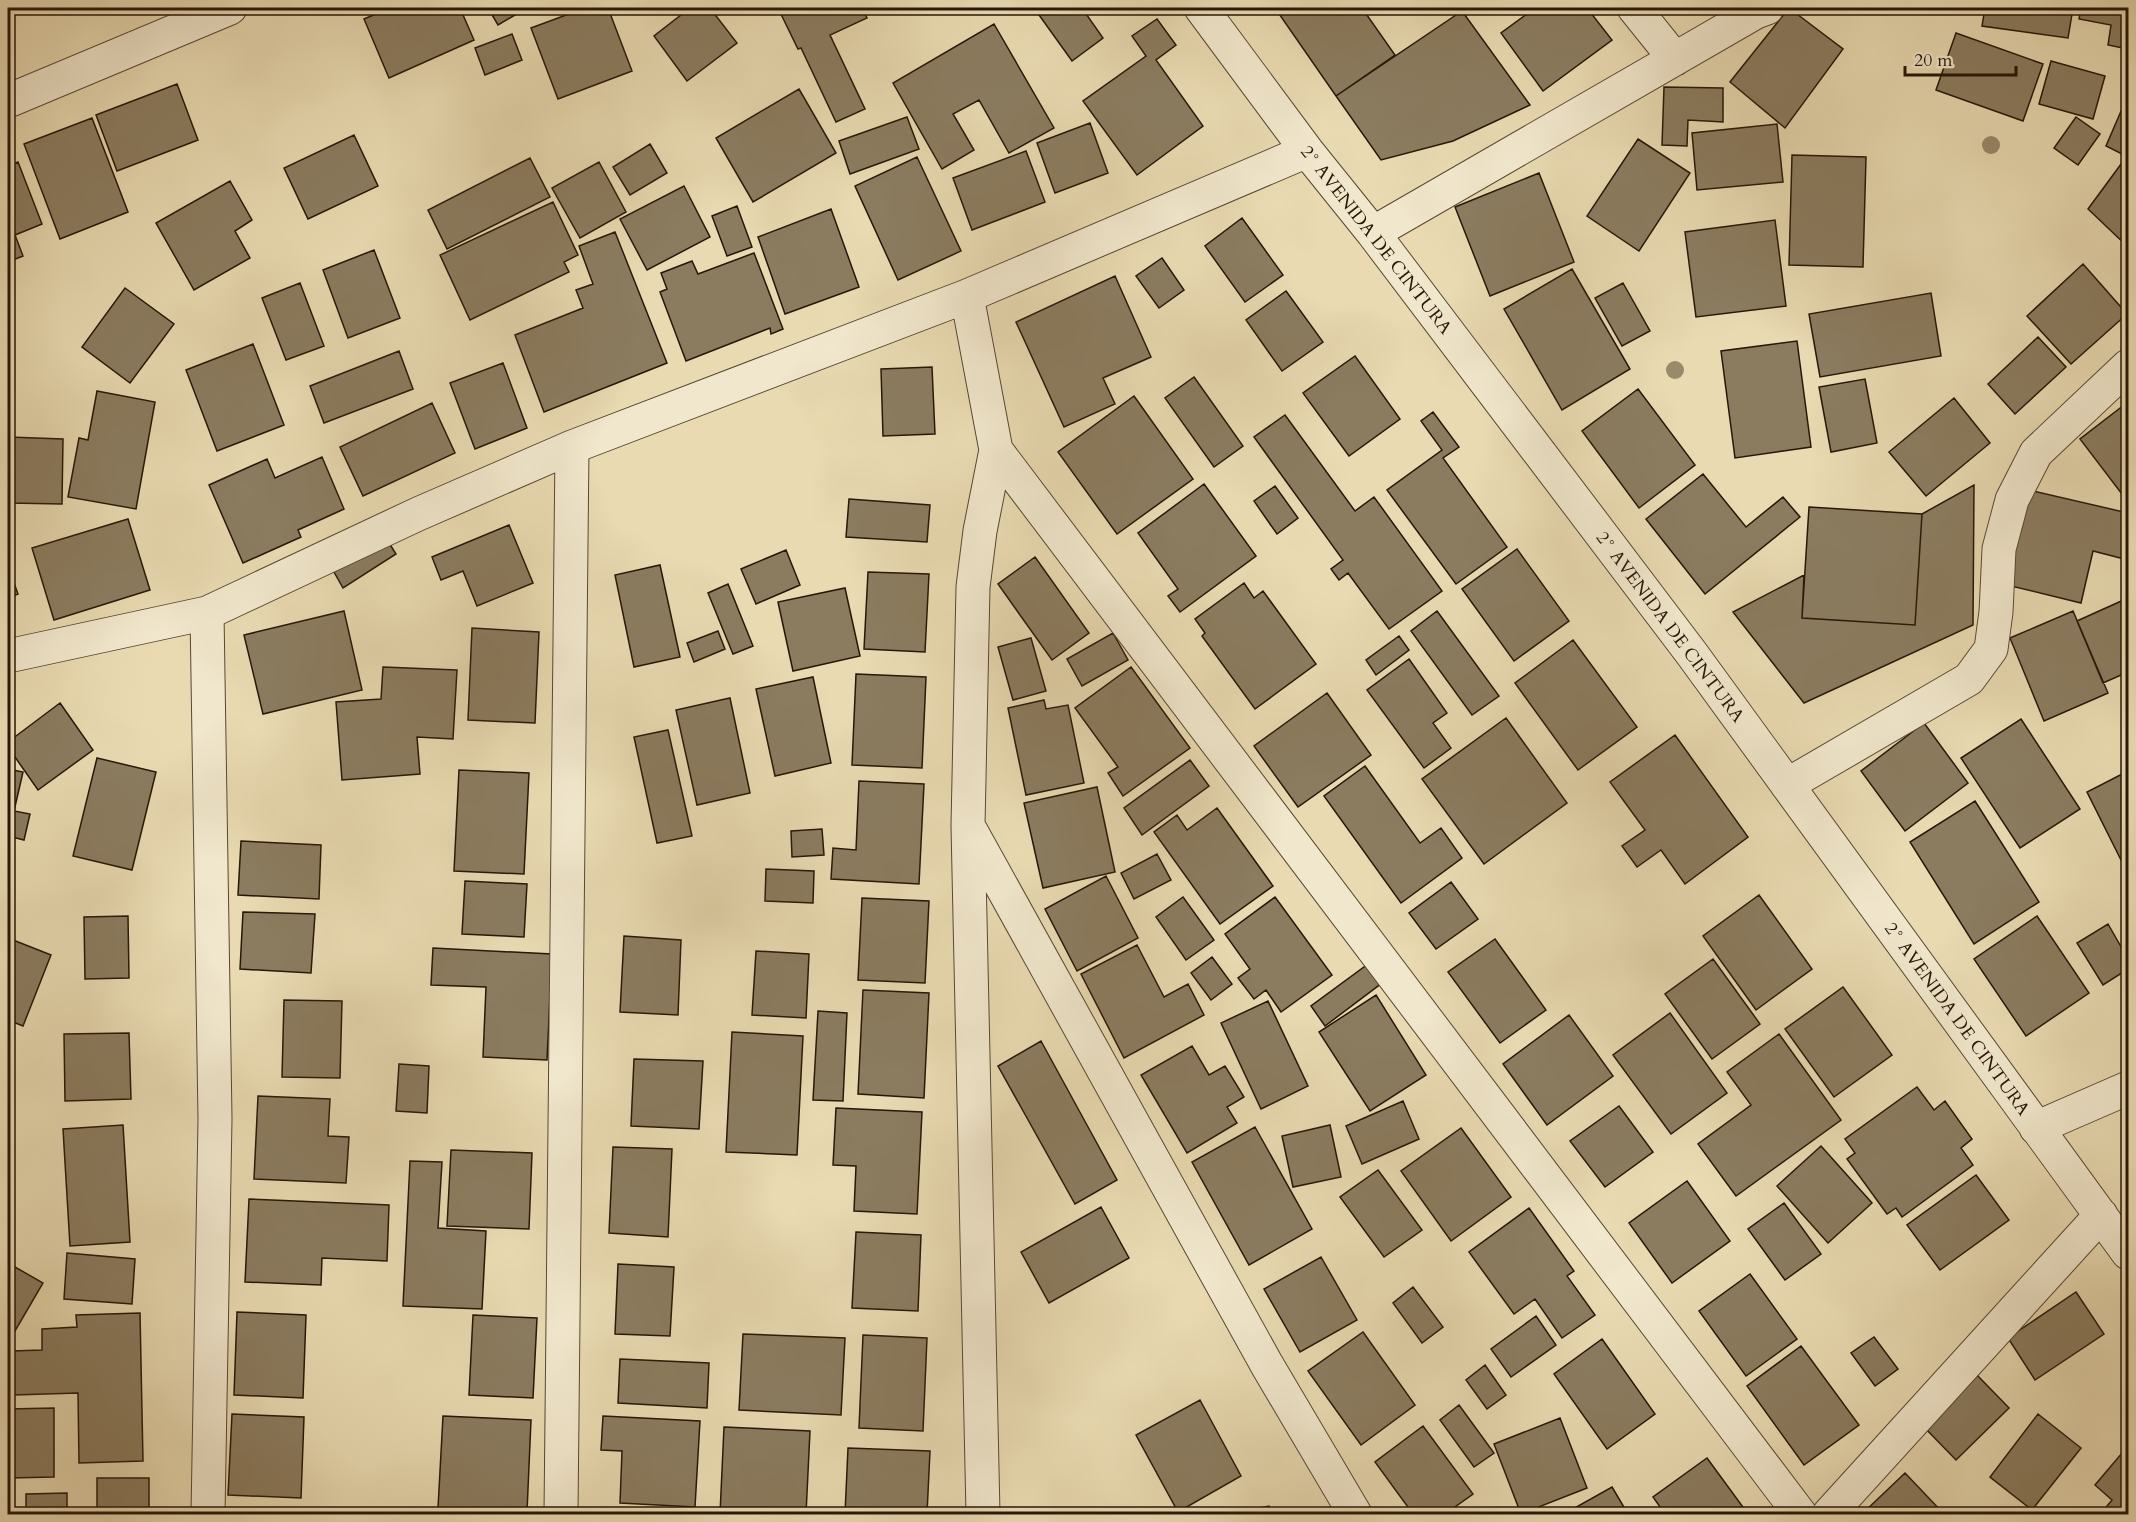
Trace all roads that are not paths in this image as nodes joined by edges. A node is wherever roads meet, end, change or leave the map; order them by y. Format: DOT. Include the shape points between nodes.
graph roads {
  1 [pos="230,8"];
  2 [pos="1202,8"];
  3 [pos="1634,8"];
  4 [pos="1767,8"];
  5 [pos="1675,59"];
  6 [pos="8,102"];
  7 [pos="1307,151"];
  8 [pos="1373,233"];
  9 [pos="966,296"];
  10 [pos="2128,366"];
  11 [pos="572,447"];
  12 [pos="996,450"];
  13 [pos="207,613"];
  14 [pos="8,656"];
  15 [pos="1787,785"];
  16 [pos="968,826"];
  17 [pos="2128,1088"];
  18 [pos="2036,1128"];
  19 [pos="2101,1215"];
  20 [pos="2128,1253"];
  21 [pos="208,1515"];
  22 [pos="561,1515"];
  23 [pos="983,1515"];
  24 [pos="1355,1515"];
  25 [pos="1800,1515"];
  26 [pos="1829,1515"];
  1 -- 6 [label="street"];
  2 -- 7 [label="street, 2° AVENIDA DE CINTURA"];
  3 -- 5 [label="street"];
  4 -- 5 [label="street"];
  5 -- 8 [label="street"];
  7 -- 8 [label="street, 2° AVENIDA DE CINTURA"];
  7 -- 9 [label="street"];
  8 -- 15 [label="street, 2° AVENIDA DE CINTURA"];
  9 -- 11 [label="street"];
  9 -- 12 [label="street"];
  10 -- 15 [label="street" via="2036,453 2012,500 1999,549 1991,649 1969,680"];
  11 -- 13 [label="street"];
  11 -- 22 [label="street"];
  12 -- 16 [label="street" via="973,587"];
  12 -- 25 [label="street"];
  13 -- 14 [label="street"];
  13 -- 21 [label="street" via="215,1119"];
  15 -- 18 [label="street, 2° AVENIDA DE CINTURA"];
  16 -- 23 [label="street"];
  16 -- 24 [label="street" via="1267,1365"];
  17 -- 18 [label="street"];
  18 -- 19 [label="street, 2° AVENIDA DE CINTURA"];
  19 -- 20 [label="street, 2° AVENIDA DE CINTURA"];
  19 -- 26 [label="street"];
}
